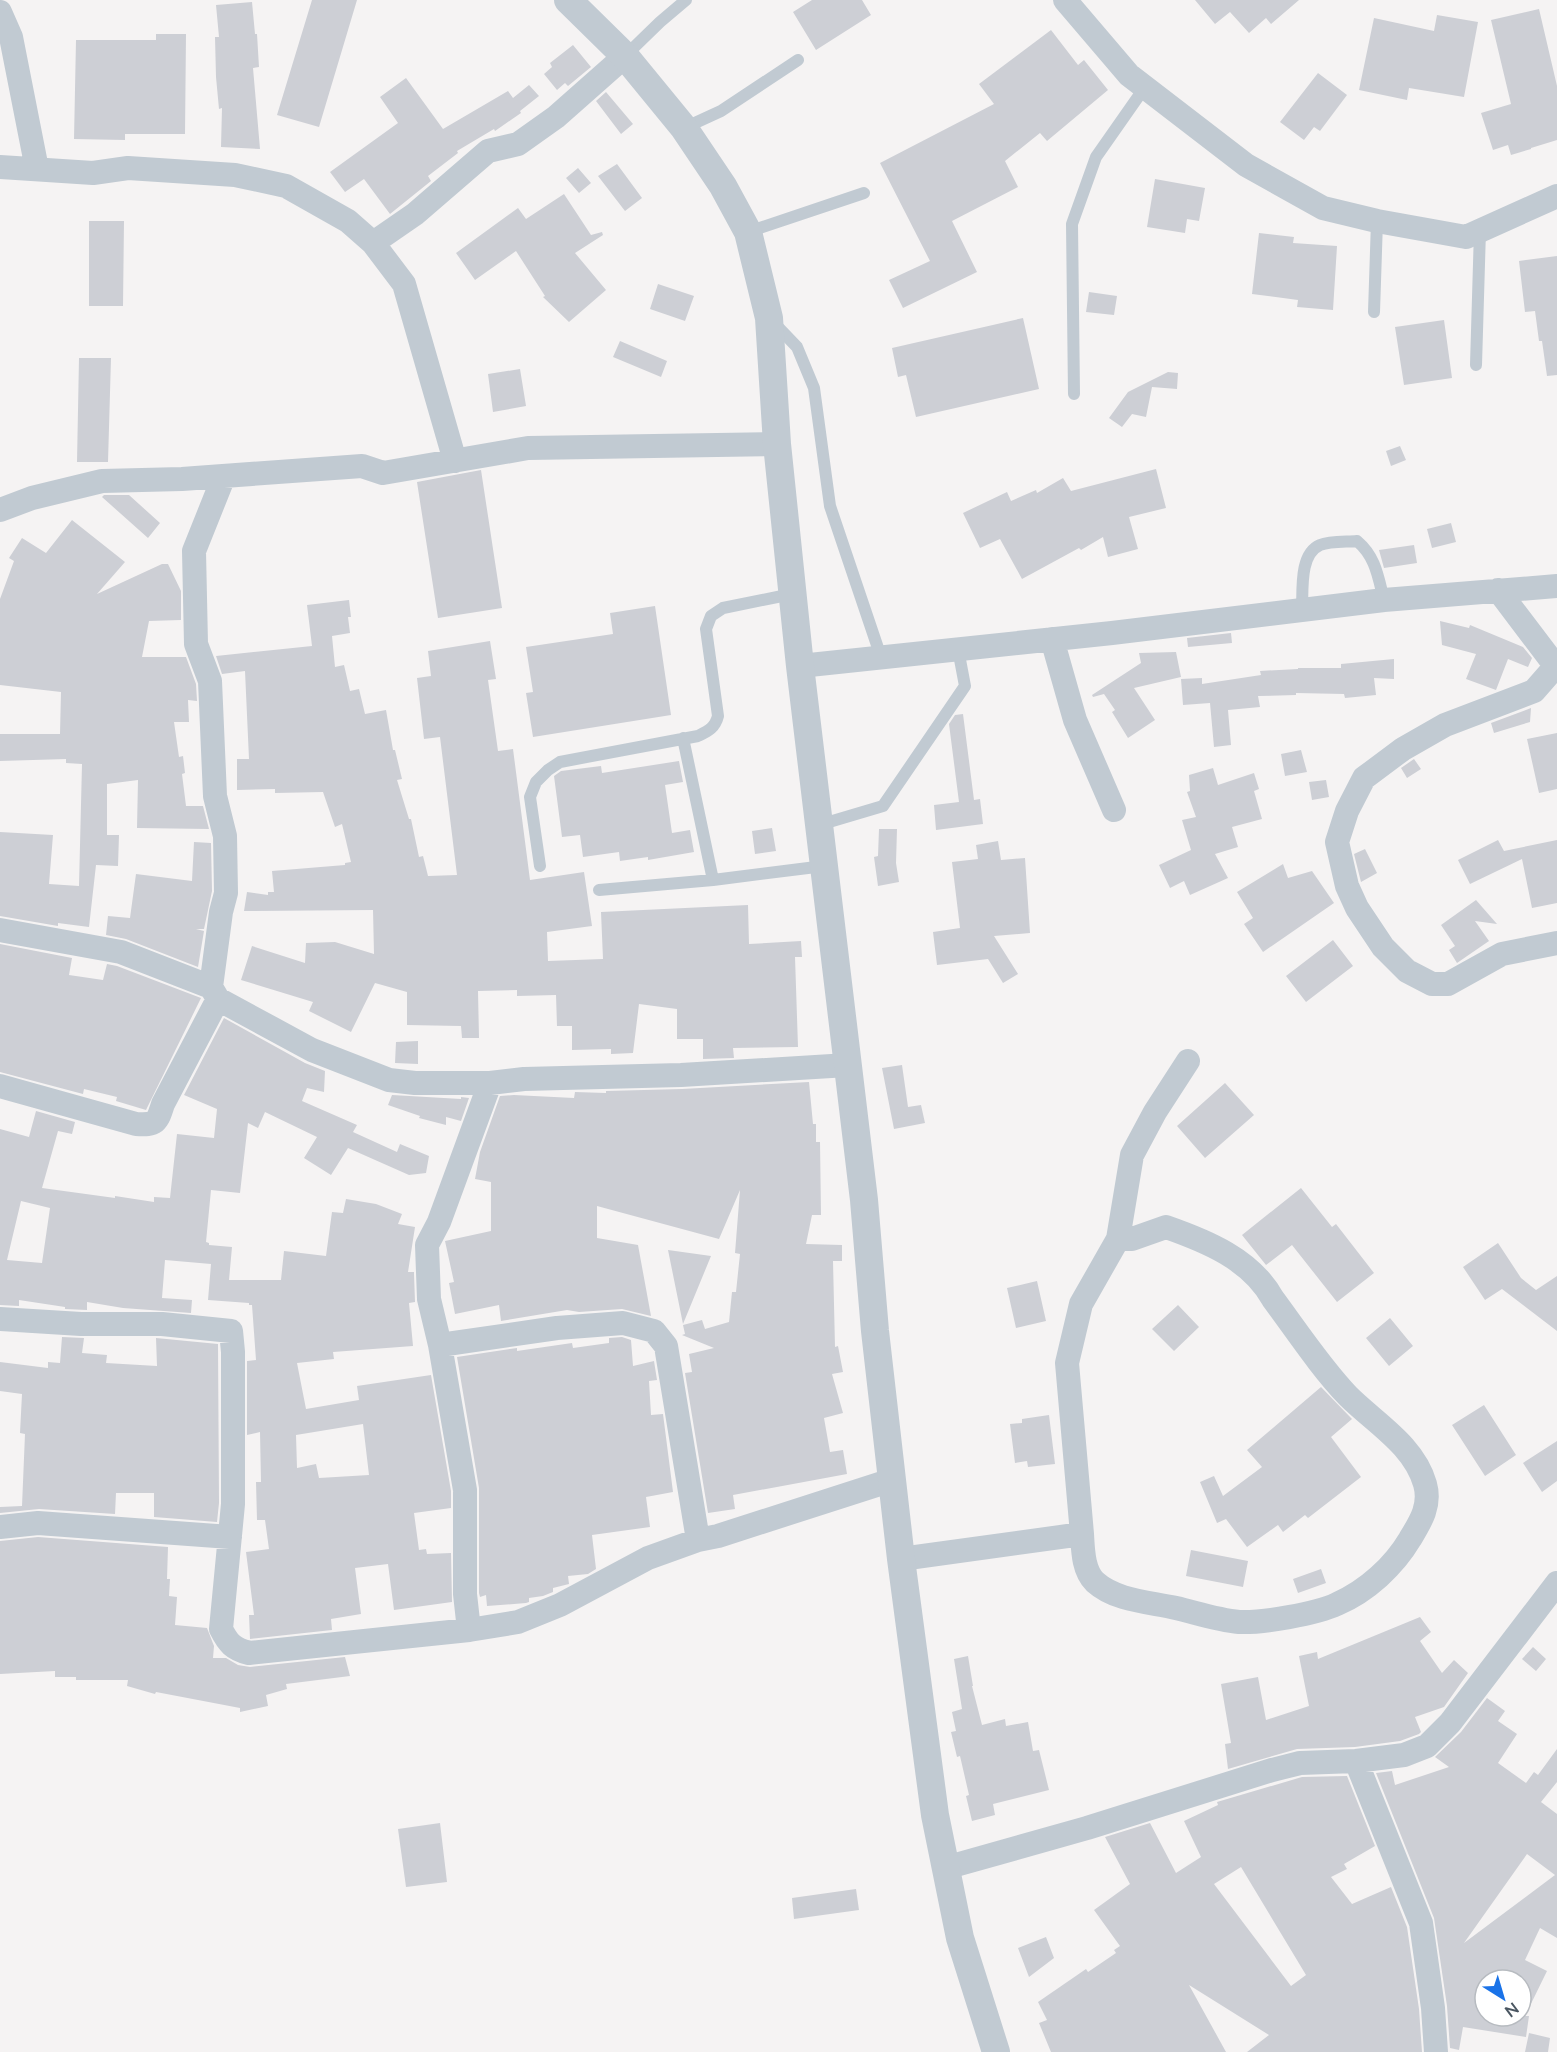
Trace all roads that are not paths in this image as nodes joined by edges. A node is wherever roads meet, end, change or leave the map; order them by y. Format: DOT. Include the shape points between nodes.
graph roads {
  1 [pos="568,0"];
  2 [pos="686,0"];
  3 [pos="1065,0"];
  4 [pos="0,12"];
  5 [pos="625,56"];
  6 [pos="798,60"];
  7 [pos="1145,87"];
  8 [pos="684,128"];
  9 [pos="0,167"];
  10 [pos="36,169"];
  11 [pos="864,193"];
  12 [pos="1557,196"];
  13 [pos="1377,221"];
  14 [pos="1480,230"];
  15 [pos="748,232"];
  16 [pos="373,243"];
  17 [pos="1374,312"];
  18 [pos="769,318"];
  19 [pos="1476,364"];
  20 [pos="1074,394"];
  21 [pos="777,444"];
  22 [pos="455,460"];
  23 [pos="224,476"];
  24 [pos="0,510"];
  25 [pos="1557,586"];
  26 [pos="1498,590"];
  27 [pos="792,594"];
  28 [pos="1384,600"];
  29 [pos="1302,610"];
  30 [pos="1052,639"];
  31 [pos="958,649"];
  32 [pos="881,657"];
  33 [pos="800,666"];
  34 [pos="1556,667"];
  35 [pos="683,738"];
  36 [pos="1114,810"];
  37 [pos="819,825"];
  38 [pos="540,866"];
  39 [pos="824,866"];
  40 [pos="713,880"];
  41 [pos="599,891"];
  42 [pos="0,930"];
  43 [pos="1557,943"];
  44 [pos="214,993"];
  45 [pos="1188,1061"];
  46 [pos="848,1065"];
  47 [pos="490,1083"];
  48 [pos="0,1086"];
  49 [pos="1118,1239"];
  50 [pos="0,1319"];
  51 [pos="440,1345"];
  52 [pos="892,1480"];
  53 [pos="0,1527"];
  54 [pos="1082,1534"];
  55 [pos="230,1537"];
  56 [pos="698,1540"];
  57 [pos="901,1559"];
  58 [pos="1557,1583"];
  59 [pos="469,1630"];
  60 [pos="1356,1761"];
  61 [pos="945,1868"];
  62 [pos="996,2052"];
  63 [pos="1436,2052"];
  1 -- 5 [label="street"];
  2 -- 5 [label="lane"];
  3 -- 7 [label="street" via="1129,75"];
  4 -- 10 [label="street" via="11,38"];
  5 -- 8 [label="street"];
  5 -- 16 [label="street" via="556,117 518,144 488,151 415,214"];
  6 -- 8 [label="lane" via="721,111"];
  7 -- 13 [label="street" via="1246,165 1323,208"];
  7 -- 20 [label="lane" via="1096,157 1072,224"];
  8 -- 15 [label="street"];
  9 -- 10 [label="street"];
  10 -- 16 [label="street" via="93,173 128,168 256,179 286,186 348,221"];
  11 -- 15 [label="lane"];
  12 -- 14 [label="street"];
  13 -- 14 [label="street" via="1466,237"];
  13 -- 17 [label="lane"];
  14 -- 19 [label="lane"];
  15 -- 18 [label="street"];
  16 -- 22 [label="street" via="404,284"];
  18 -- 21 [label="street"];
  18 -- 32 [label="lane" via="797,347 814,388 830,506"];
  21 -- 22 [label="street" via="528,448"];
  21 -- 27 [label="street"];
  22 -- 23 [label="street" via="383,473 362,466"];
  23 -- 24 [label="street" via="102,481"];
  23 -- 44 [label="street" via="194,552 196,644 210,681 215,796 225,836 226,893"];
  25 -- 26 [label="street"];
  26 -- 28 [label="street"];
  26 -- 34 [label="street"];
  27 -- 33 [label="street"];
  27 -- 35 [label="lane" via="723,608 711,616 706,629 716,725 698,736"];
  28 -- 29 [label="street"];
  28 -- 29 [label="lane" via="1375,564 1357,541 1320,545 1306,562"];
  29 -- 30 [label="street"];
  30 -- 31 [label="street"];
  30 -- 36 [label="street" via="1075,720"];
  31 -- 32 [label="street"];
  31 -- 37 [label="lane" via="965,686 884,806"];
  32 -- 33 [label="street"];
  33 -- 37 [label="street"];
  34 -- 43 [label="street" via="1534,691 1445,725 1364,778 1337,842 1347,886 1363,918 1383,947 1407,971 1432,984 1448,984 1502,954"];
  35 -- 38 [label="lane" via="560,762 548,770 536,782 530,797"];
  35 -- 40 [label="lane"];
  37 -- 39 [label="street"];
  39 -- 40 [label="lane"];
  39 -- 46 [label="street"];
  40 -- 41 [label="lane"];
  42 -- 44 [label="street" via="121,952"];
  44 -- 47 [label="street" via="312,1050 389,1080"];
  44 -- 48 [label="street" via="158,1120 150,1125"];
  45 -- 49 [label="street" via="1132,1155"];
  46 -- 47 [label="street"];
  46 -- 52 [label="street"];
  47 -- 51 [label="street" via="427,1245 429,1299"];
  49 -- 54 [label="street" via="1081,1304 1068,1363"];
  49 -- 54 [label="street" via="1132,1239 1166,1227 1216,1247 1254,1274 1348,1395 1392,1434 1414,1461 1426,1485 1426,1513 1402,1552 1370,1585 1337,1605 1274,1619 1239,1622 1108,1591 1093,1580 1084,1560"];
  50 -- 55 [label="street" via="162,1324 231,1331"];
  51 -- 56 [label="street" via="623,1323 654,1331 666,1346"];
  51 -- 59 [label="street" via="465,1490"];
  52 -- 56 [label="street"];
  52 -- 57 [label="street"];
  53 -- 55 [label="street" via="38,1523"];
  54 -- 57 [label="street"];
  55 -- 59 [label="street" via="221,1629 229,1644 239,1651"];
  56 -- 59 [label="street" via="648,1558 560,1605 518,1622"];
  57 -- 61 [label="street"];
  58 -- 60 [label="street" via="1450,1723 1427,1746 1404,1755"];
  60 -- 61 [label="street" via="1300,1763 1272,1770"];
  60 -- 63 [label="street" via="1421,1923"];
  61 -- 62 [label="street" via="960,1938"];
}
